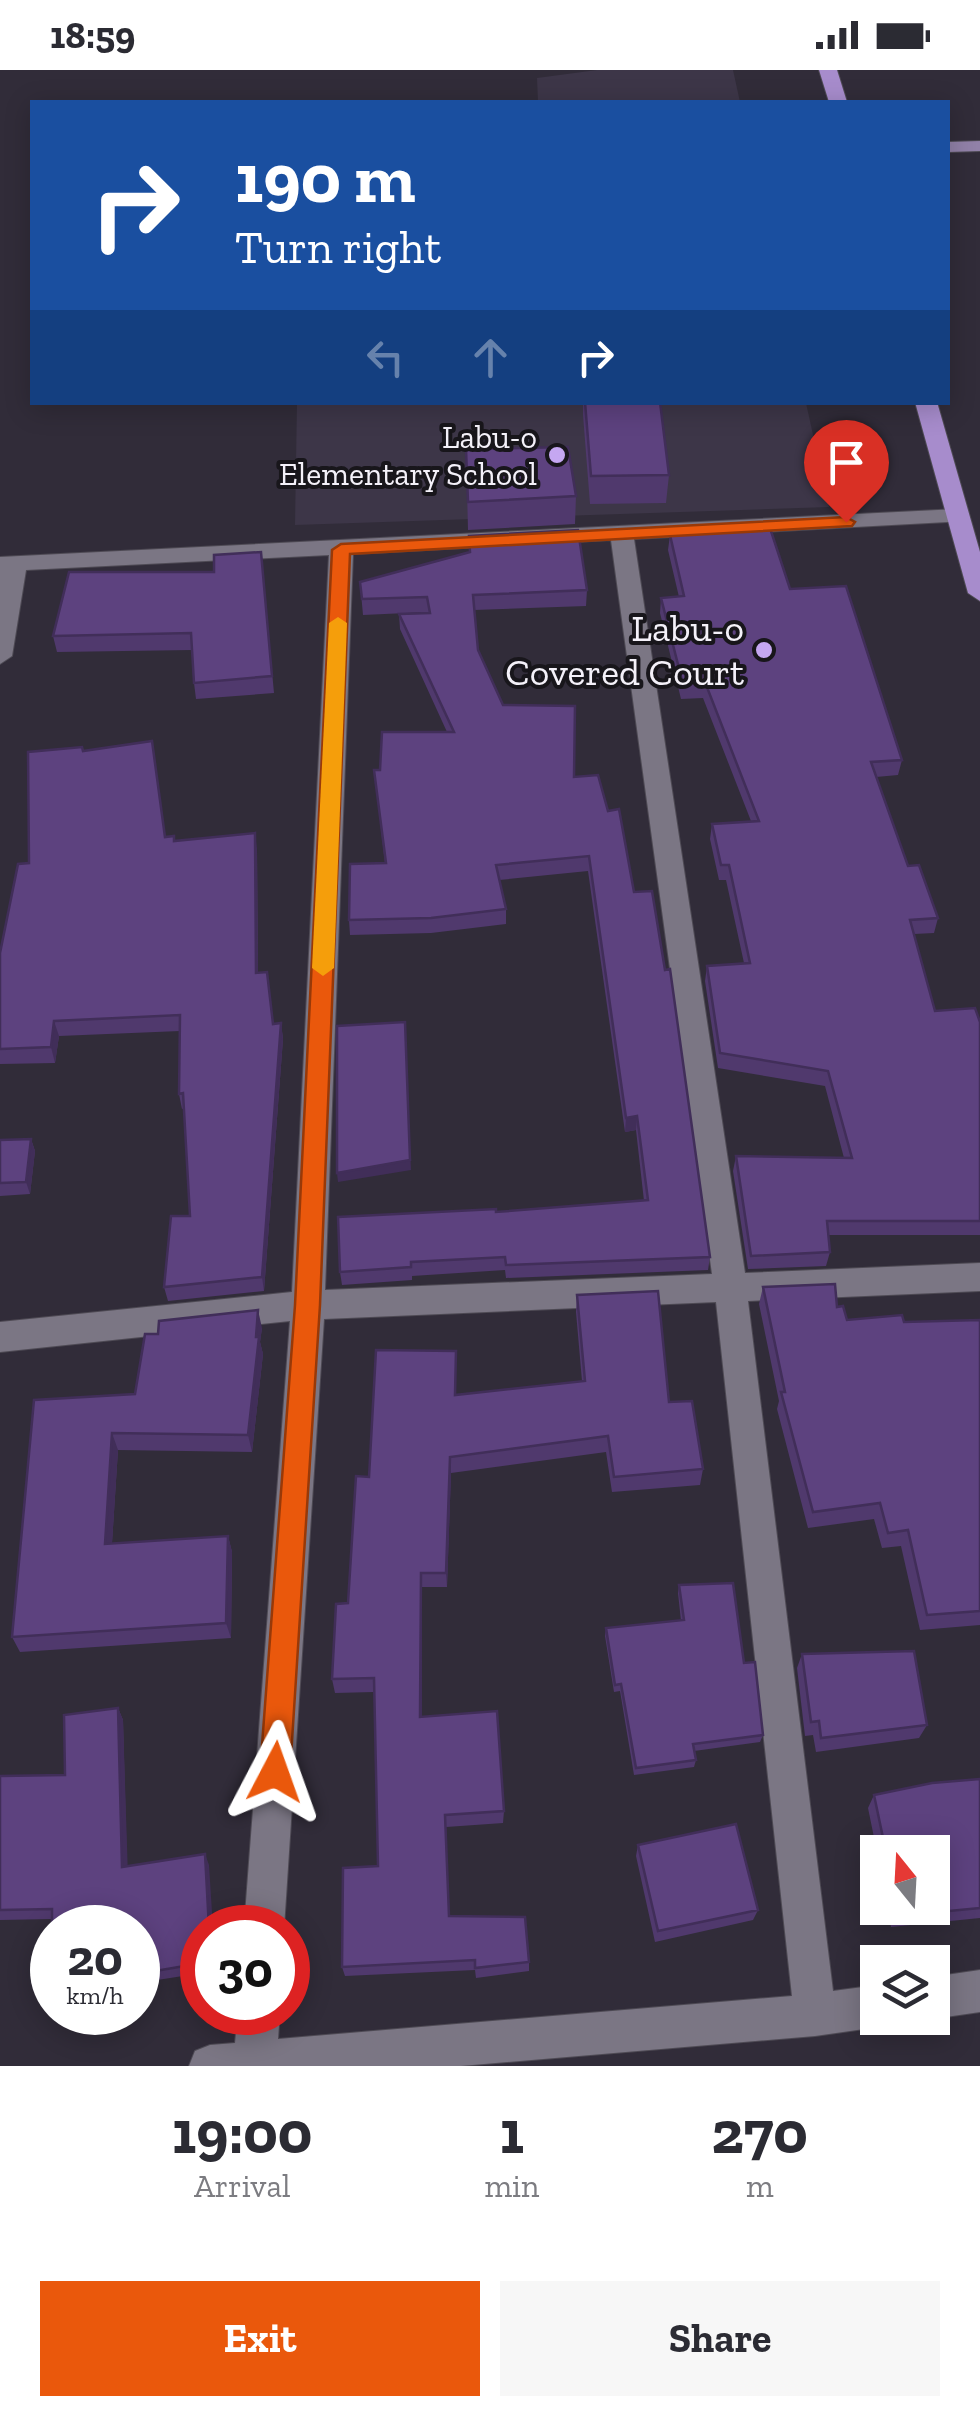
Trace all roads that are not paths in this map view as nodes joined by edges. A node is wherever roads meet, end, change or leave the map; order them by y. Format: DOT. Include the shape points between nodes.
graph roads {
  1 [pos="828,70"];
  2 [pos="837,100"];
  3 [pos="980,146"];
  4 [pos="950,148"];
  5 [pos="927,405"];
  6 [pos="958,516"];
  7 [pos="622,536"];
  8 [pos="341,550"];
  9 [pos="8,565"];
  10 [pos="980,592"];
  11 [pos="0,656"];
  12 [pos="980,1277"];
  13 [pos="730,1285"];
  14 [pos="308,1305"];
  15 [pos="0,1337"];
  16 [pos="266,1905"];
  17 [pos="980,1991"];
  18 [pos="950,1995"];
  19 [pos="860,2009"];
  20 [pos="815,2015"];
  21 [pos="257,2035"];
  22 [pos="255,2061"];
  23 [pos="210,2066"];
  1 -- 2 [label="main road"];
  3 -- 4 [label="street"];
  5 -- 6 [label="main road"];
  6 -- 7 [label="street"];
  6 -- 10 [label="main road"];
  7 -- 8 [label="street"];
  7 -- 13 [label="street"];
  8 -- 9 [label="street"];
  8 -- 14 [label="street"];
  9 -- 11 [label="street"];
  12 -- 13 [label="street"];
  13 -- 14 [label="street"];
  13 -- 20 [label="street"];
  14 -- 15 [label="street"];
  14 -- 16 [label="street"];
  17 -- 18 [label="street"];
  19 -- 20 [label="street"];
  20 -- 22 [label="street"];
  21 -- 22 [label="street"];
  22 -- 23 [label="street"];
}
